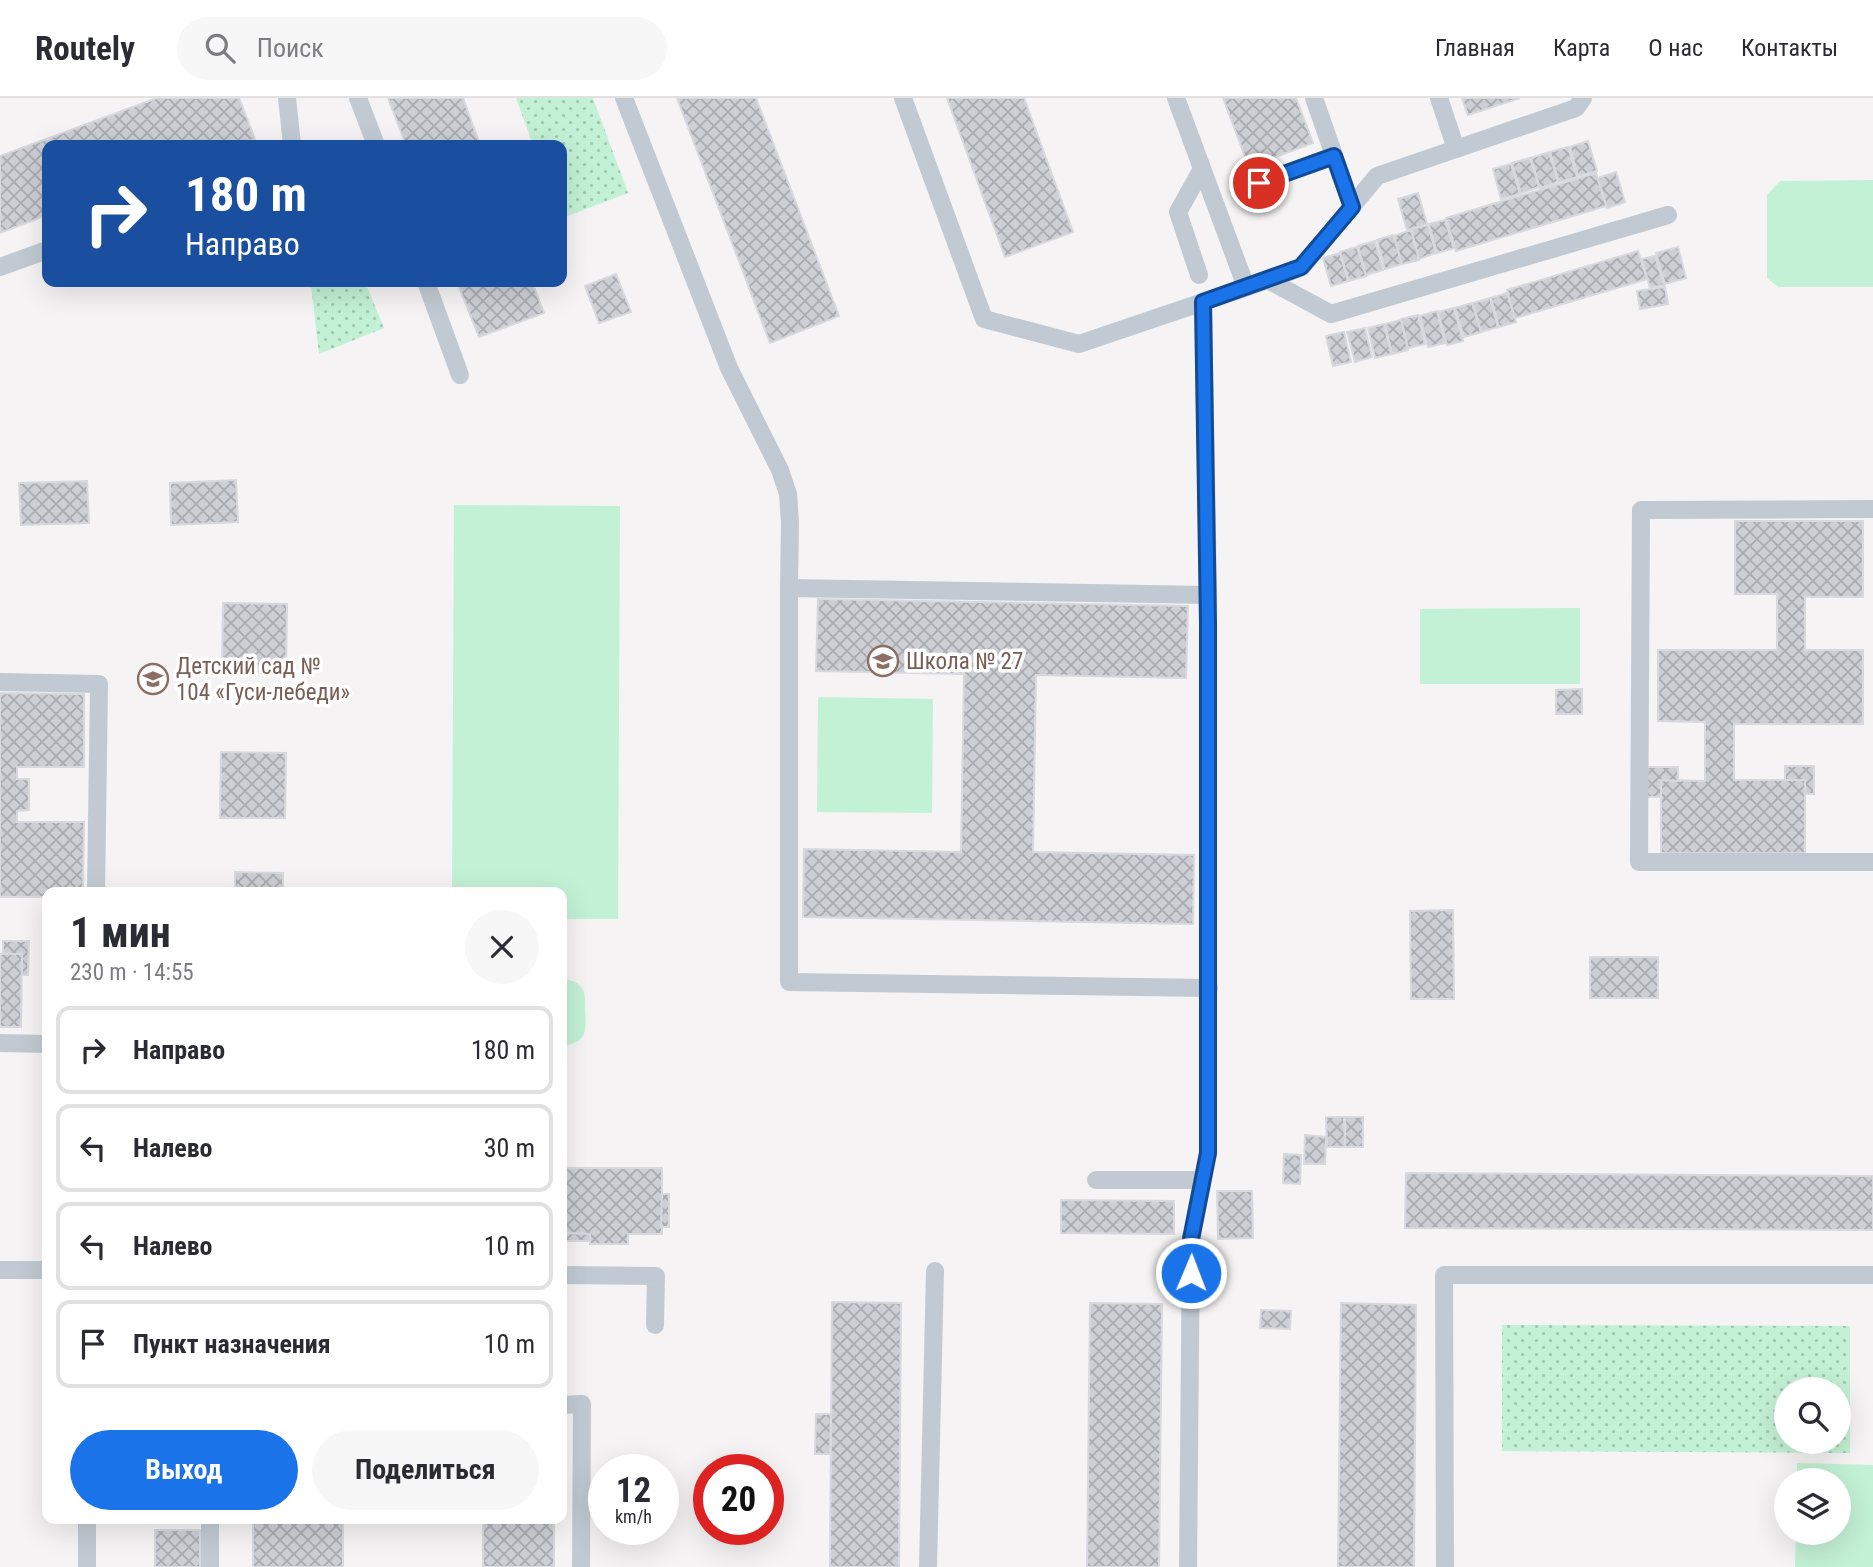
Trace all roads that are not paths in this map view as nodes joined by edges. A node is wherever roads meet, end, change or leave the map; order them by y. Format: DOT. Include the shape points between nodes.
graph roads {
  1 [pos="287,98"];
  2 [pos="358,98"];
  3 [pos="624,98"];
  4 [pos="903,98"];
  5 [pos="1176,98"];
  6 [pos="1314,98"];
  7 [pos="1438,98"];
  8 [pos="1583,98"];
  9 [pos="291,140"];
  10 [pos="374,140"];
  11 [pos="1456,149"];
  12 [pos="1334,156"];
  13 [pos="1202,169"];
  14 [pos="1259,183"];
  15 [pos="1352,207"];
  16 [pos="1668,215"];
  17 [pos="42,252"];
  18 [pos="0,267"];
  19 [pos="1199,275"];
  20 [pos="1268,280"];
  21 [pos="428,287"];
  22 [pos="1246,287"];
  23 [pos="1203,302"];
  24 [pos="460,375"];
  25 [pos="1873,509"];
  26 [pos="789,588"];
  27 [pos="1208,595"];
  28 [pos="0,682"];
  29 [pos="1873,862"];
  30 [pos="96,887"];
  31 [pos="1209,988"];
  32 [pos="0,1043"];
  33 [pos="42,1044"];
  34 [pos="1096,1180"];
  35 [pos="1202,1180"];
  36 [pos="0,1270"];
  37 [pos="42,1270"];
  38 [pos="935,1271"];
  39 [pos="567,1275"];
  40 [pos="1873,1275"];
  41 [pos="655,1325"];
  42 [pos="567,1405"];
  43 [pos="88,1524"];
  44 [pos="210,1524"];
  45 [pos="88,1567"];
  46 [pos="210,1567"];
  47 [pos="581,1567"];
  48 [pos="929,1567"];
  49 [pos="1188,1567"];
  50 [pos="1445,1567"];
  1 -- 9 [label="lane"];
  2 -- 10 [label="lane"];
  3 -- 26 [label="lane" via="729,368 780,470 788,494"];
  4 -- 23 [label="lane" via="984,319 1079,344"];
  5 -- 13 [label="lane"];
  6 -- 12 [label="lane"];
  7 -- 11 [label="lane"];
  8 -- 11 [label="lane" via="1576,108"];
  11 -- 15 [label="lane" via="1377,176"];
  12 -- 14 [label="lane"];
  12 -- 15 [label="lane"];
  13 -- 19 [label="lane" via="1178,212"];
  13 -- 22 [label="lane"];
  15 -- 20 [label="lane" via="1301,267"];
  16 -- 20 [label="lane" via="1331,314"];
  17 -- 18 [label="lane"];
  20 -- 22 [label="lane"];
  21 -- 24 [label="lane"];
  22 -- 23 [label="lane"];
  23 -- 27 [label="lane"];
  25 -- 29 [label="lane" via="1641,510 1639,862"];
  26 -- 27 [label="lane"];
  26 -- 31 [label="lane" via="789,982"];
  27 -- 31 [label="lane"];
  28 -- 30 [label="lane" via="99,684"];
  31 -- 35 [label="lane" via="1208,1153"];
  32 -- 33 [label="lane"];
  34 -- 35 [label="lane"];
  35 -- 49 [label="lane" via="1191,1239"];
  36 -- 37 [label="lane"];
  38 -- 48 [label="lane"];
  39 -- 41 [label="lane" via="656,1276"];
  40 -- 50 [label="lane" via="1444,1275"];
  42 -- 47 [label="lane" via="582,1404"];
  43 -- 45 [label="lane"];
  44 -- 46 [label="lane"];
}
